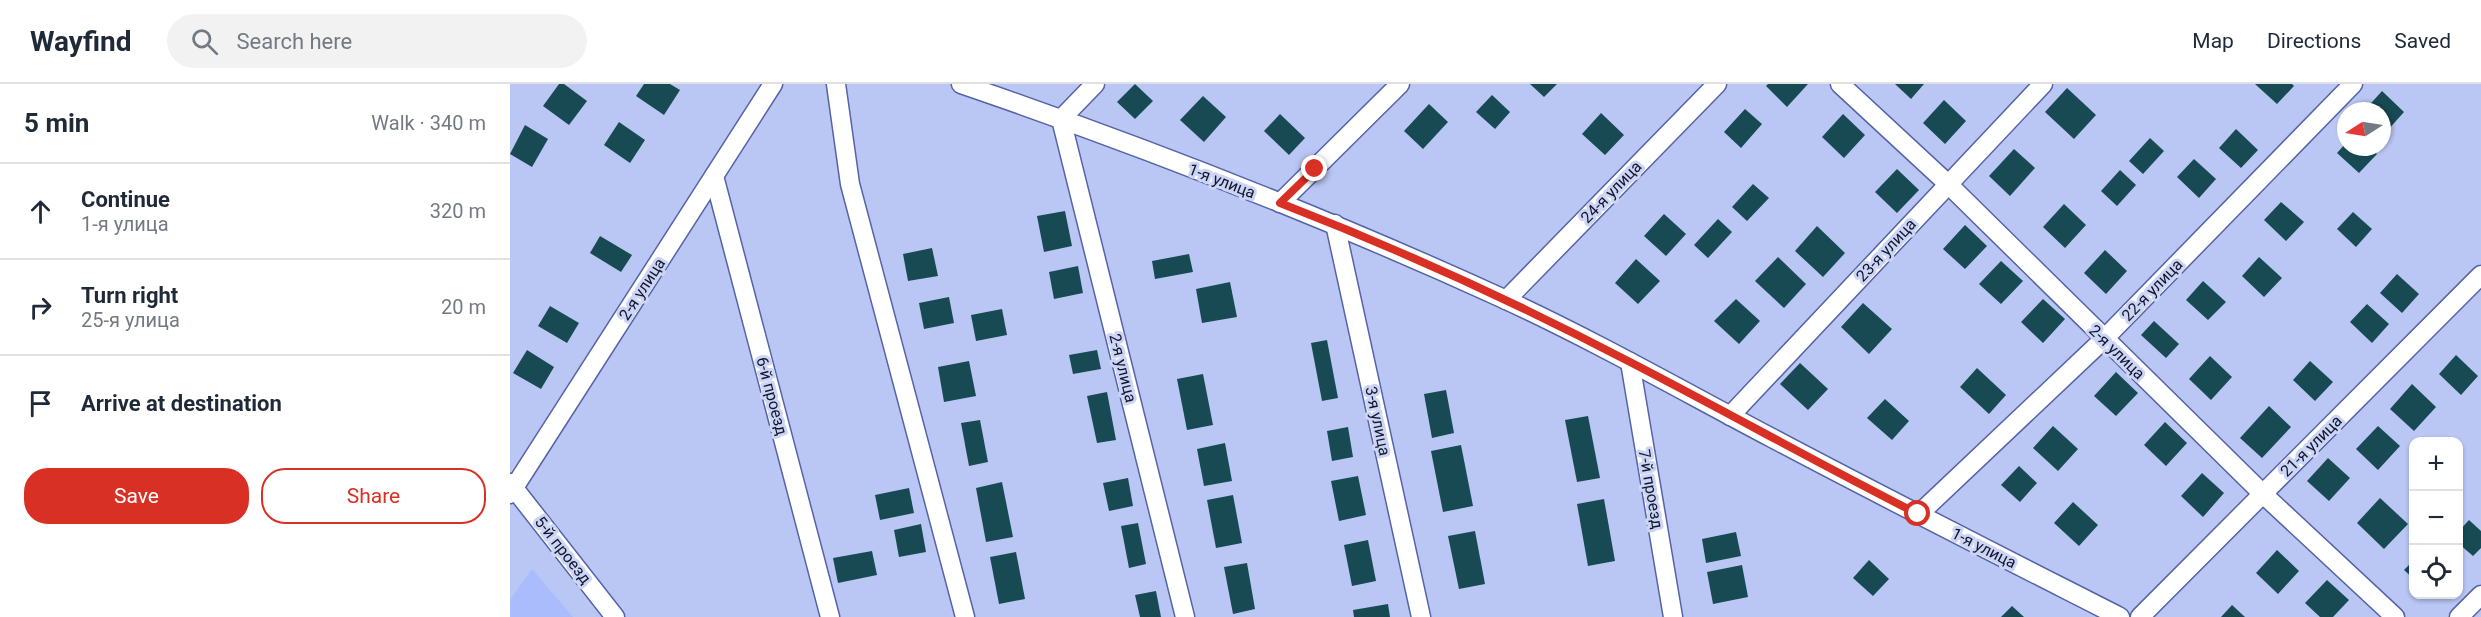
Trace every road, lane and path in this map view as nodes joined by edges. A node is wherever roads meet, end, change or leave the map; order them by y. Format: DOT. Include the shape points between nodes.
graph roads {
  1 [pos="773,84"];
  2 [pos="836,84"];
  3 [pos="961,84"];
  4 [pos="1095,84"];
  5 [pos="1400,84"];
  6 [pos="1717,84"];
  7 [pos="1840,84"];
  8 [pos="2043,84"];
  9 [pos="2353,84"];
  10 [pos="1062,118"];
  11 [pos="714,176"];
  12 [pos="1948,184"];
  13 [pos="1280,203"];
  14 [pos="1335,224"];
  15 [pos="2481,275"];
  16 [pos="1506,300"];
  17 [pos="2104,339"];
  18 [pos="1630,362"];
  19 [pos="1730,416"];
  20 [pos="511,488"];
  21 [pos="2263,494"];
  22 [pos="1918,514"];
  23 [pos="2481,595"];
  24 [pos="615,617"];
  25 [pos="830,617"];
  26 [pos="965,617"];
  27 [pos="1185,617"];
  28 [pos="1421,617"];
  29 [pos="1673,617"];
  30 [pos="2120,617"];
  31 [pos="2140,617"];
  32 [pos="2395,617"];
  33 [pos="2459,617"];
  1 -- 11 [label="street, 2-я улица"];
  2 -- 26 [label="street" via="850,184"];
  3 -- 10 [label="street, 1-я улица"];
  4 -- 10 [label="street"];
  5 -- 13 [label="street"];
  6 -- 16 [label="street, 24-я улица"];
  7 -- 12 [label="street, 2-я улица"];
  8 -- 12 [label="street, 23-я улица"];
  9 -- 17 [label="street, 22-я улица"];
  10 -- 13 [label="street, 1-я улица"];
  10 -- 27 [label="street, 2-я улица"];
  11 -- 20 [label="street, 2-я улица"];
  11 -- 25 [label="street, 6-й проезд"];
  12 -- 17 [label="street, 2-я улица"];
  12 -- 19 [label="street, 23-я улица"];
  13 -- 14 [label="street, 1-я улица"];
  14 -- 16 [label="street, 1-я улица"];
  14 -- 28 [label="street, 3-я улица"];
  15 -- 21 [label="street, 21-я улица"];
  16 -- 18 [label="street, 1-я улица"];
  17 -- 21 [label="street, 2-я улица"];
  17 -- 22 [label="street, 22-я улица"];
  18 -- 19 [label="street, 1-я улица"];
  18 -- 29 [label="street, 7-й проезд"];
  19 -- 22 [label="street, 1-я улица"];
  20 -- 24 [label="street, 5-й проезд"];
  21 -- 31 [label="street, 21-я улица"];
  21 -- 32 [label="street, 2-я улица"];
  22 -- 30 [label="street, 1-я улица"];
  23 -- 33 [label="street"];
}
